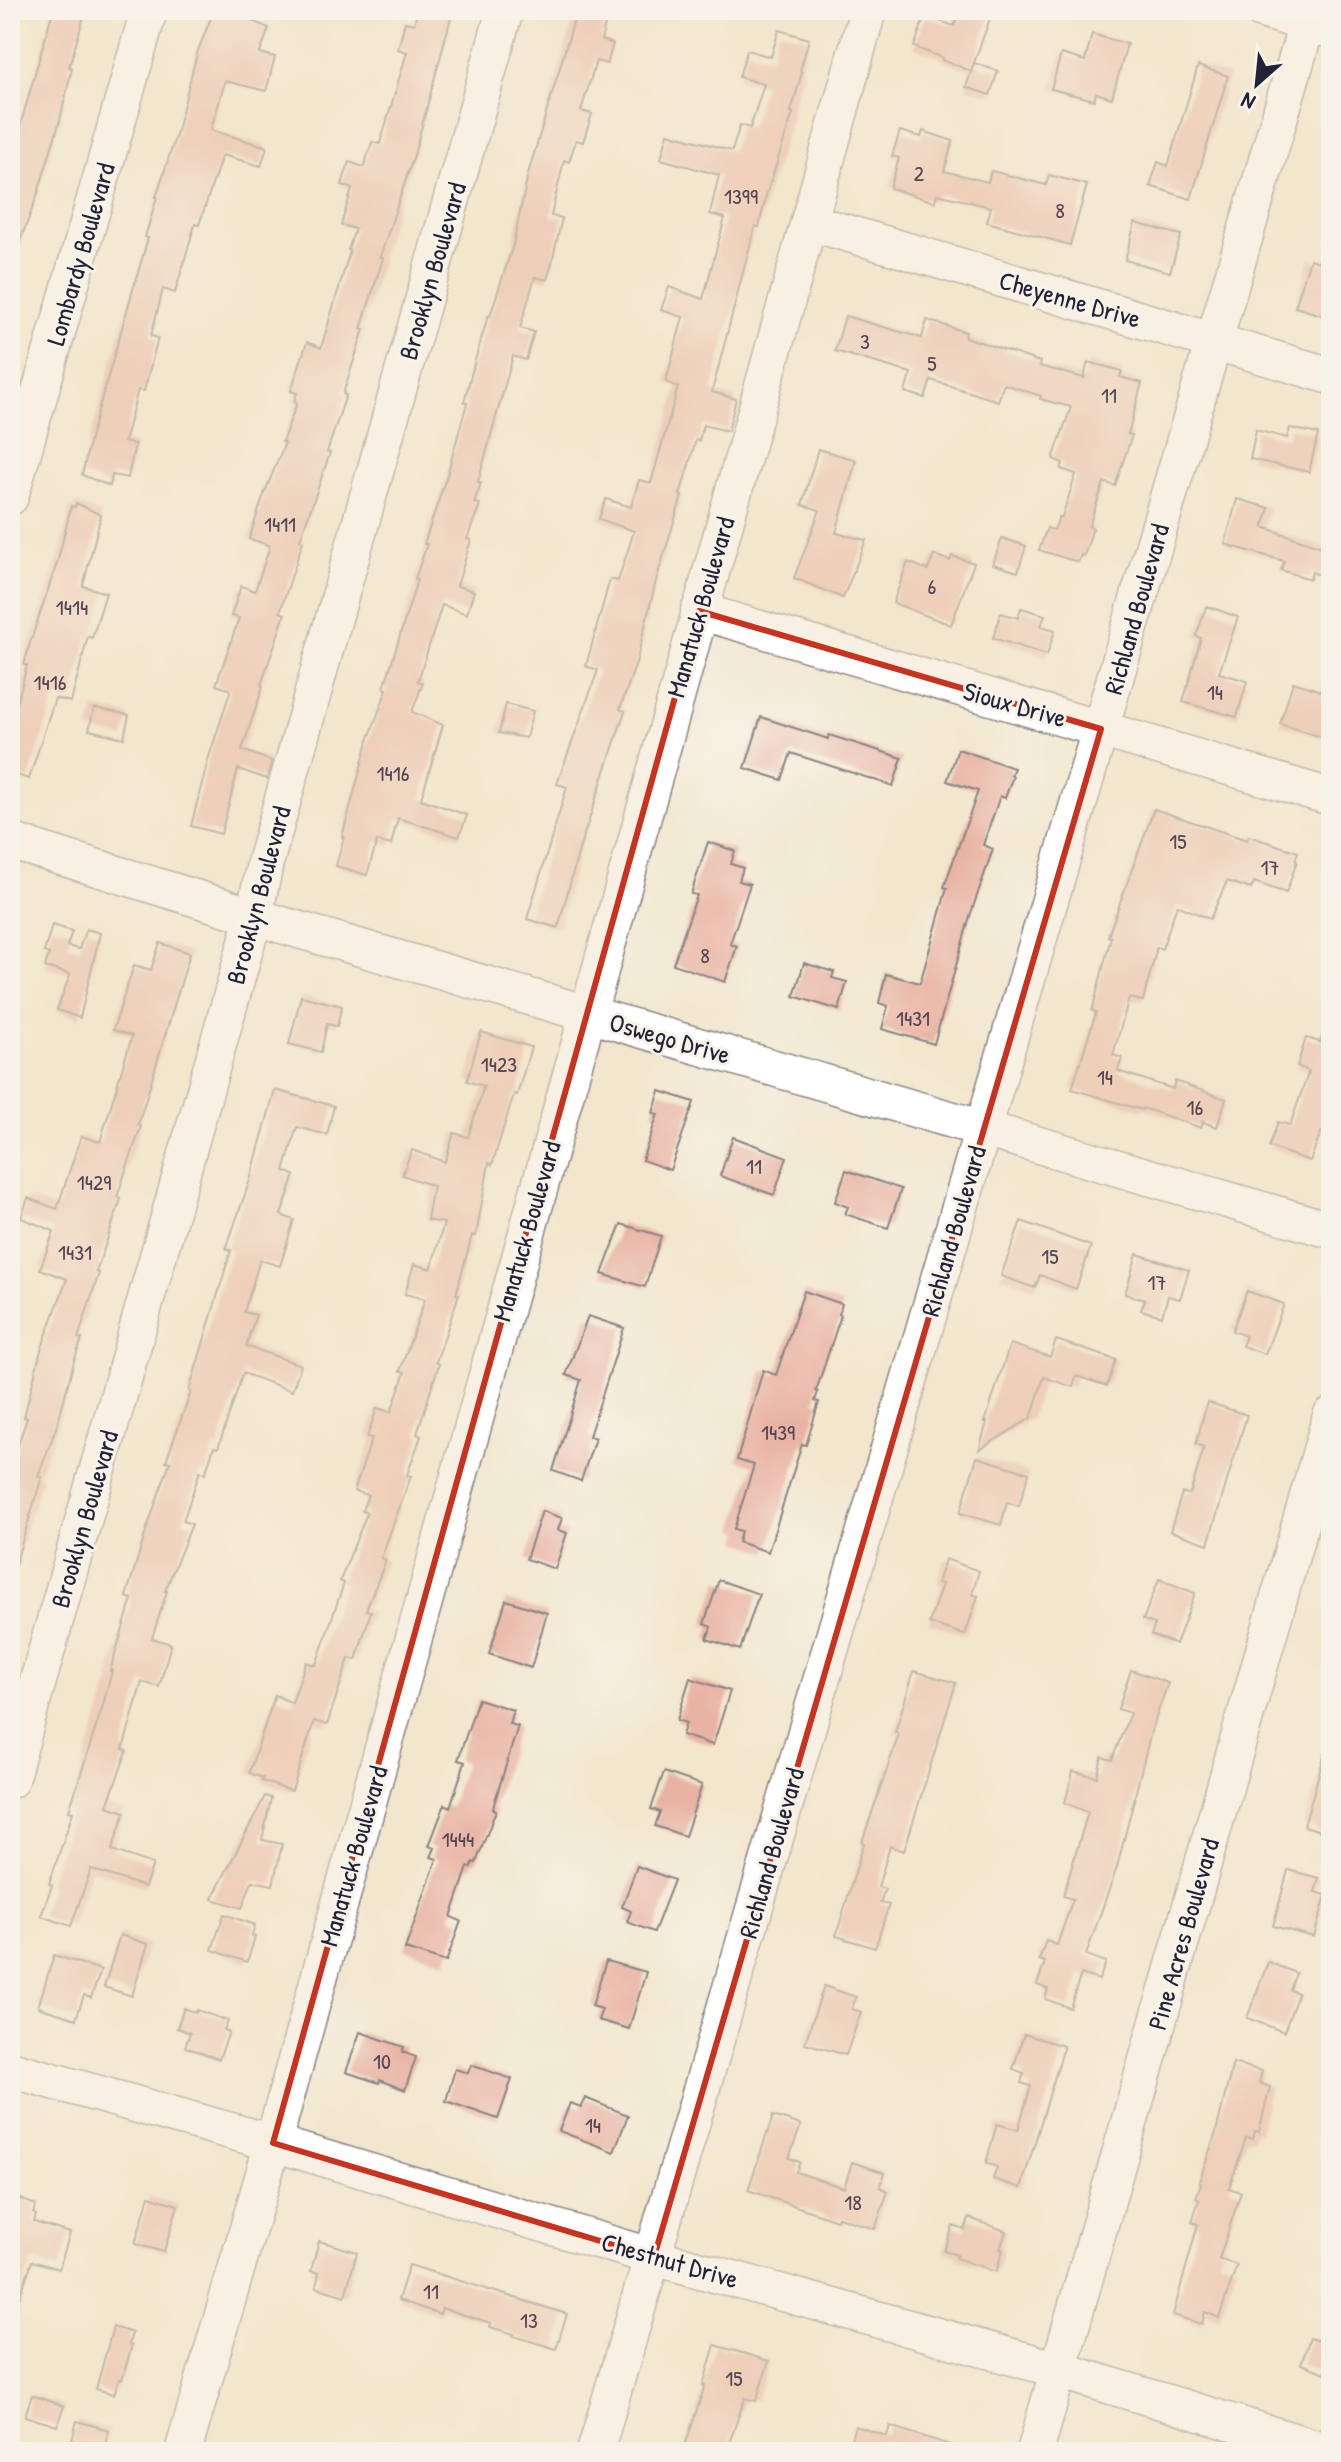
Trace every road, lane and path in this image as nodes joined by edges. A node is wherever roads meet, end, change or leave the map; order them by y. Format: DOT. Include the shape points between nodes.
graph roads {
  1 [pos="149,10"];
  2 [pos="505,10"];
  3 [pos="868,10"];
  4 [pos="1262,10"];
  5 [pos="1316,21"];
  6 [pos="809,222"];
  7 [pos="1213,341"];
  8 [pos="1331,376"];
  9 [pos="10,497"];
  10 [pos="699,611"];
  11 [pos="1101,729"];
  12 [pos="1331,797"];
  13 [pos="10,841"];
  14 [pos="254,917"];
  15 [pos="586,1014"];
  16 [pos="983,1127"];
  17 [pos="1331,1230"];
  18 [pos="1331,1416"];
  19 [pos="10,1780"];
  20 [pos="10,2069"];
  21 [pos="273,2143"];
  22 [pos="654,2257"];
  23 [pos="1059,2370"];
  24 [pos="183,2452"];
  25 [pos="595,2452"];
  26 [pos="1035,2452"];
  27 [pos="1329,2452"];
  1 -- 9 [label="street, Lombardy Boulevard"];
  2 -- 14 [label="street, Brooklyn Boulevard" via="269,847"];
  3 -- 6 [label="street, Manatuck Boulevard"];
  4 -- 5 [label="street"];
  5 -- 7 [label="street, Richland Boulevard"];
  6 -- 7 [label="street, Cheyenne Drive"];
  6 -- 10 [label="street, Manatuck Boulevard"];
  7 -- 8 [label="street, Cheyenne Drive"];
  7 -- 11 [label="street, Richland Boulevard"];
  10 -- 11 [label="street, Sioux Drive"];
  10 -- 15 [label="street, Manatuck Boulevard"];
  11 -- 12 [label="street, Sioux Drive"];
  11 -- 16 [label="street, Richland Boulevard"];
  13 -- 14 [label="street, Oswego Drive"];
  14 -- 15 [label="street, Oswego Drive"];
  14 -- 19 [label="street, Brooklyn Boulevard"];
  15 -- 16 [label="street, Oswego Drive"];
  15 -- 21 [label="street, Manatuck Boulevard"];
  16 -- 17 [label="street, Oswego Drive"];
  16 -- 22 [label="street, Richland Boulevard"];
  18 -- 23 [label="street, Pine Acres Boulevard"];
  20 -- 21 [label="street, Chestnut Drive"];
  21 -- 22 [label="street, Chestnut Drive"];
  21 -- 24 [label="street, Manatuck Boulevard"];
  22 -- 23 [label="street, Chestnut Drive"];
  22 -- 25 [label="street, Richland Boulevard"];
  23 -- 26 [label="street, Pine Acres Boulevard"];
  23 -- 27 [label="street, Chestnut Drive"];
}
